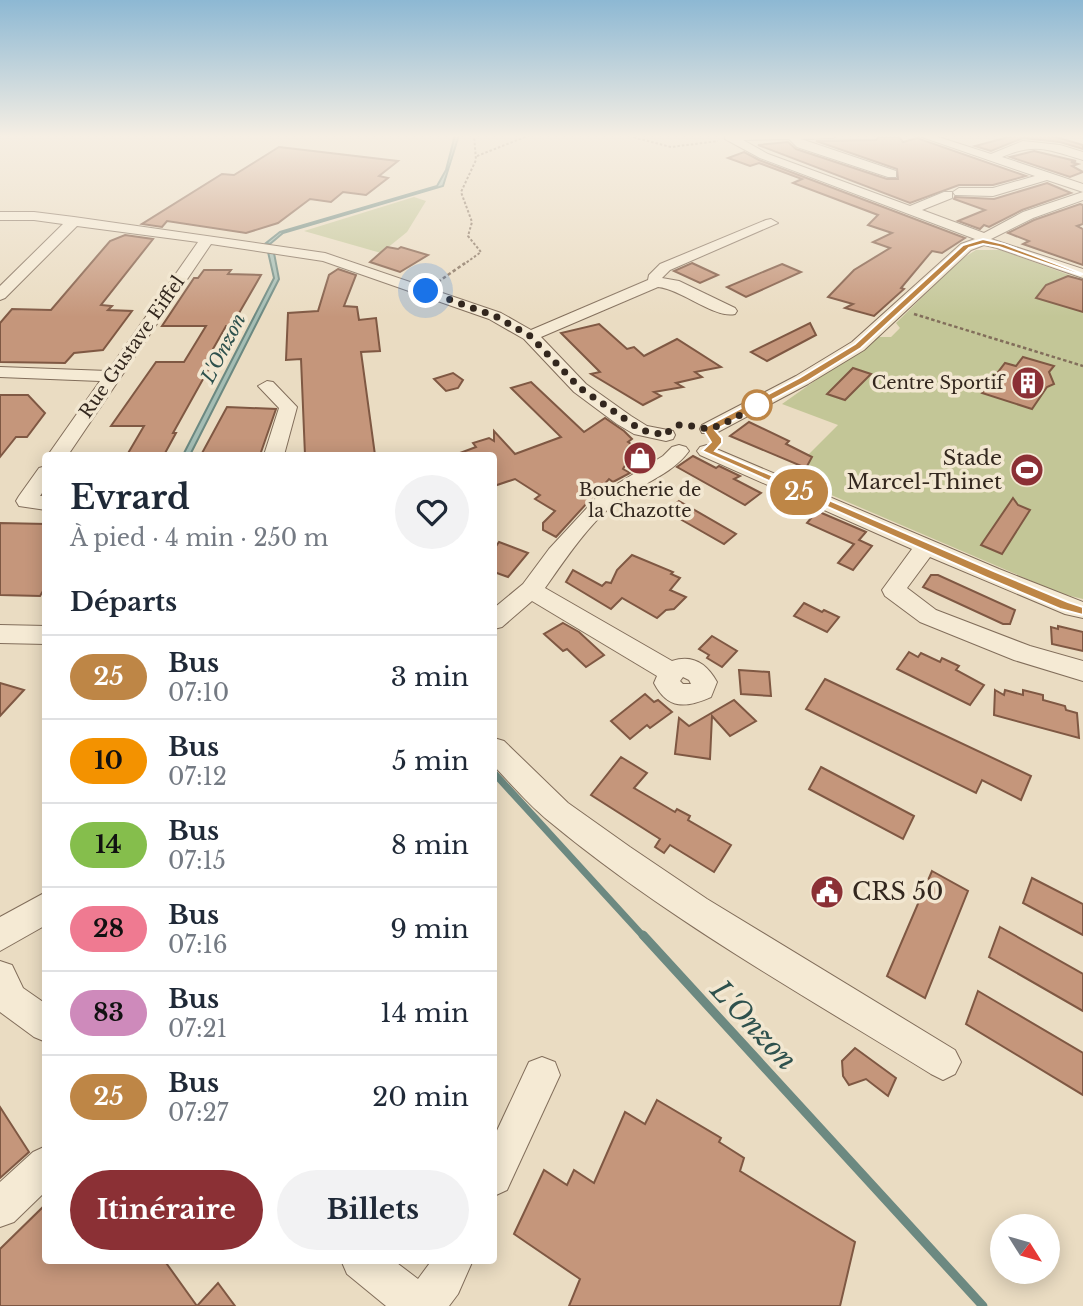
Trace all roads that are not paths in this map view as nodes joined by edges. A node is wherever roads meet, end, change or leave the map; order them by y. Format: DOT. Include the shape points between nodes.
graph roads {
  1 [pos="871,196"];
  2 [pos="946,196"];
  3 [pos="1079,196"];
  4 [pos="909,210"];
  5 [pos="0,216"];
  6 [pos="74,220"];
  7 [pos="771,223"];
  8 [pos="984,238"];
  9 [pos="207,239"];
  10 [pos="1083,274"];
  11 [pos="656,282"];
  12 [pos="0,295"];
  13 [pos="729,311"];
  14 [pos="530,336"];
  15 [pos="0,372"];
  16 [pos="112,376"];
  17 [pos="267,386"];
  18 [pos="694,426"];
  19 [pos="672,443"];
  20 [pos="707,451"];
  21 [pos="60,452"];
  22 [pos="275,452"];
  23 [pos="42,478"];
  24 [pos="42,503"];
  25 [pos="926,547"];
  26 [pos="531,590"];
  27 [pos="1083,610"];
  28 [pos="497,618"];
  29 [pos="0,634"];
  30 [pos="42,635"];
  31 [pos="1083,671"];
  32 [pos="671,672"];
  33 [pos="497,753"];
  34 [pos="42,909"];
  35 [pos="0,935"];
  36 [pos="0,977"];
  37 [pos="42,1022"];
  38 [pos="943,1062"];
  39 [pos="542,1074"];
  40 [pos="42,1169"];
  41 [pos="497,1171"];
  42 [pos="0,1208"];
  43 [pos="366,1264"];
  44 [pos="451,1264"];
  45 [pos="420,1306"];
  1 -- 4 [label="street"];
  2 -- 4 [label="street"];
  3 -- 8 [label="street"];
  4 -- 8 [label="street"];
  5 -- 6 [label="street"];
  6 -- 9 [label="street"];
  6 -- 12 [label="street"];
  7 -- 11 [label="street" via="665,267 657,272"];
  8 -- 10 [label="street"];
  8 -- 18 [label="street" via="966,247 858,346 739,415"];
  9 -- 14 [label="street" via="325,257 495,316"];
  9 -- 16 [label="street, Rue Gustave Eiffel"];
  11 -- 13 [label="street" via="674,284"];
  11 -- 14 [label="street"];
  14 -- 19 [label="street" via="580,388 641,430"];
  15 -- 16 [label="street"];
  16 -- 21 [label="street, Rue Gustave Eiffel"];
  17 -- 22 [label="street" via="288,407"];
  18 -- 19 [label="street" via="669,430"];
  18 -- 20 [label="street" via="717,438"];
  19 -- 20 [label="street" via="688,453"];
  19 -- 26 [label="street" via="670,460 606,500"];
  20 -- 25 [label="street"];
  23 -- 24 [label="street" via="26,501"];
  25 -- 27 [label="street"];
  25 -- 31 [label="street" via="893,590 928,616"];
  26 -- 28 [label="street"];
  26 -- 32 [label="street"];
  29 -- 30 [label="street"];
  33 -- 38 [label="street" via="558,811 641,872"];
  34 -- 35 [label="street"];
  36 -- 37 [label="street" via="11,1000"];
  39 -- 41 [label="street"];
  40 -- 42 [label="street"];
  43 -- 45 [label="street"];
  44 -- 45 [label="street" via="444,1280"];
}
